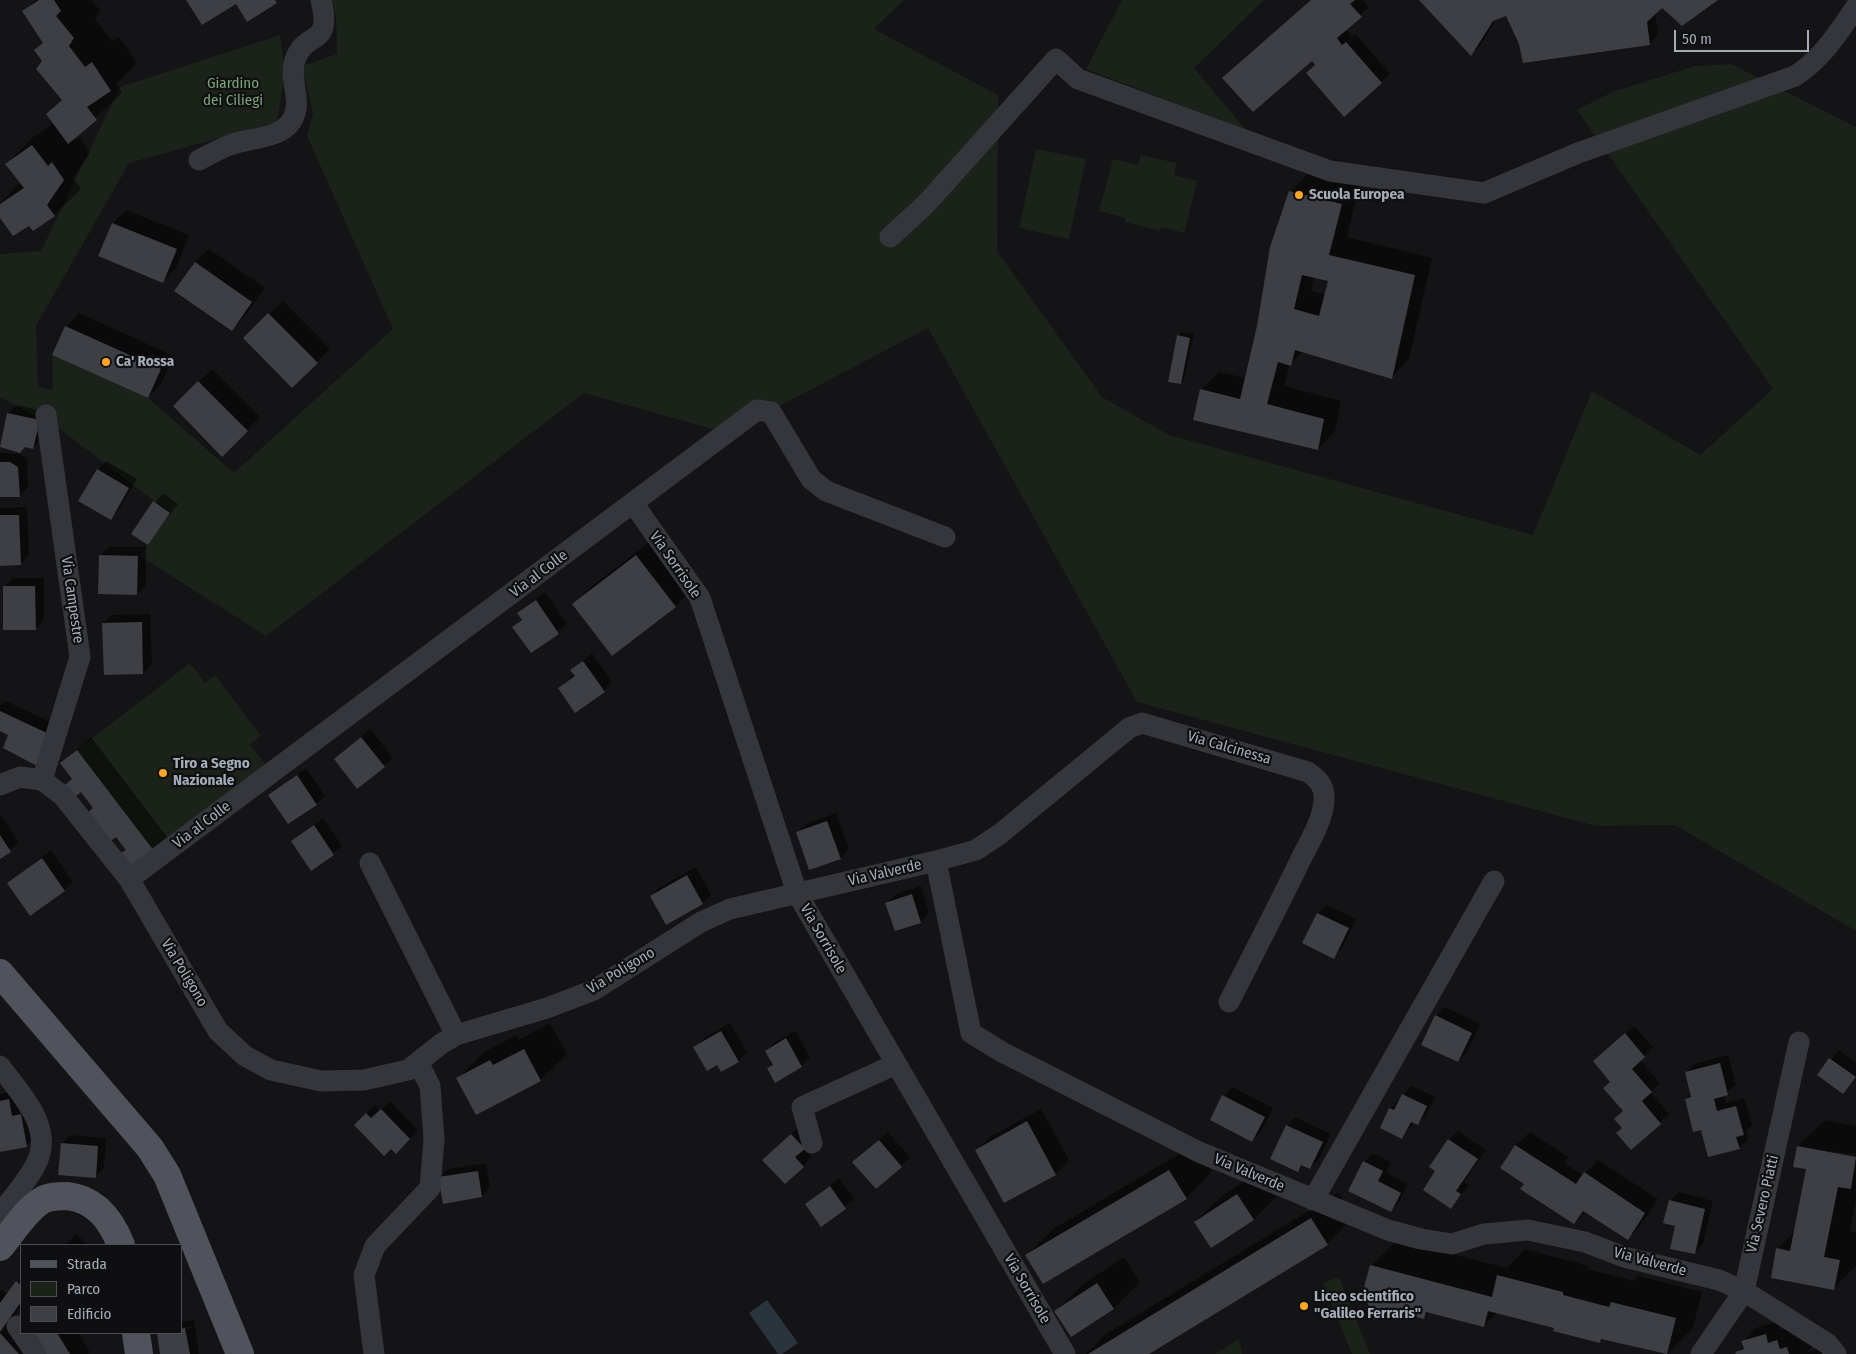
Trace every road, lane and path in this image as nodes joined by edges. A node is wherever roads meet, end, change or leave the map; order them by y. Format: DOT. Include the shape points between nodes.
graph roads {
  1 [pos="321,0"];
  2 [pos="1856,7"];
  3 [pos="199,160"];
  4 [pos="890,238"];
  5 [pos="46,415"];
  6 [pos="633,503"];
  7 [pos="945,537"];
  8 [pos="42,780"];
  9 [pos="0,785"];
  10 [pos="936,861"];
  11 [pos="370,863"];
  12 [pos="128,879"];
  13 [pos="1494,881"];
  14 [pos="796,893"];
  15 [pos="0,973"];
  16 [pos="1229,1002"];
  17 [pos="456,1035"];
  18 [pos="1800,1042"];
  19 [pos="418,1062"];
  20 [pos="896,1064"];
  21 [pos="0,1066"];
  22 [pos="812,1143"];
  23 [pos="1313,1200"];
  24 [pos="0,1214"];
  25 [pos="121,1244"];
  26 [pos="0,1248"];
  27 [pos="1744,1291"];
  28 [pos="16,1326"];
  29 [pos="20,1332"];
  30 [pos="22,1334"];
  31 [pos="136,1334"];
  32 [pos="36,1354"];
  33 [pos="139,1354"];
  34 [pos="240,1354"];
  35 [pos="374,1354"];
  36 [pos="1065,1354"];
  37 [pos="1701,1354"];
  38 [pos="1836,1354"];
  1 -- 3 [label="street" via="326,20 320,34 300,50 295,60 292,74 296,109 288,127 230,144"];
  2 -- 4 [label="street" via="1828,47 1795,76 1578,153 1466,199 1330,171 1078,79 1056,59 926,204"];
  5 -- 8 [label="street, Via Campestre" via="80,657"];
  6 -- 7 [label="street, Via al Colle" via="757,410 771,412 811,478 826,491"];
  6 -- 12 [label="street, Via al Colle"];
  6 -- 14 [label="street, Via Sorrisole" via="700,598"];
  8 -- 9 [label="street" via="20,777"];
  8 -- 12 [label="street, Via Poligono" via="63,796"];
  10 -- 14 [label="street, Via Valverde"];
  10 -- 16 [label="street, Via Calcinessa" via="976,850 1000,834 1129,728 1142,723 1308,772 1318,779 1323,789 1324,801 1319,820"];
  10 -- 23 [label="street, Via Valverde" via="971,1033 1002,1052 1199,1152"];
  11 -- 17 [label="street"];
  12 -- 19 [label="street, Via Poligono" via="218,1031 245,1056 271,1070 321,1081 364,1080 397,1074"];
  13 -- 23 [label="street"];
  14 -- 17 [label="street, Via Poligono" via="730,910 701,922 594,990 547,1008"];
  14 -- 20 [label="street, Via Sorrisole"];
  15 -- 34 [label="main road" via="150,1148 167,1175"];
  17 -- 19 [label="street, Via Poligono"];
  18 -- 27 [label="street, Via Severo Piatti"];
  19 -- 35 [label="street" via="430,1086 434,1139 430,1188 375,1246 364,1275"];
  20 -- 22 [label="street" via="802,1107"];
  20 -- 36 [label="street, Via Sorrisole"];
  21 -- 24 [label="street" via="39,1122 42,1139 36,1165"];
  23 -- 27 [label="street, Via Valverde" via="1388,1230 1421,1239 1452,1244 1484,1234 1528,1230 1584,1242 1624,1257 1719,1280"];
  25 -- 26 [label="main road" via="112,1225 96,1206 85,1200 60,1196 40,1201"];
  27 -- 37 [label="street, Via Severo Piatti"];
  27 -- 38 [label="street, Via Valverde" via="1828,1344"];
  28 -- 29 [label="street"];
  30 -- 32 [label="street"];
  31 -- 33 [label="main road"];
}
